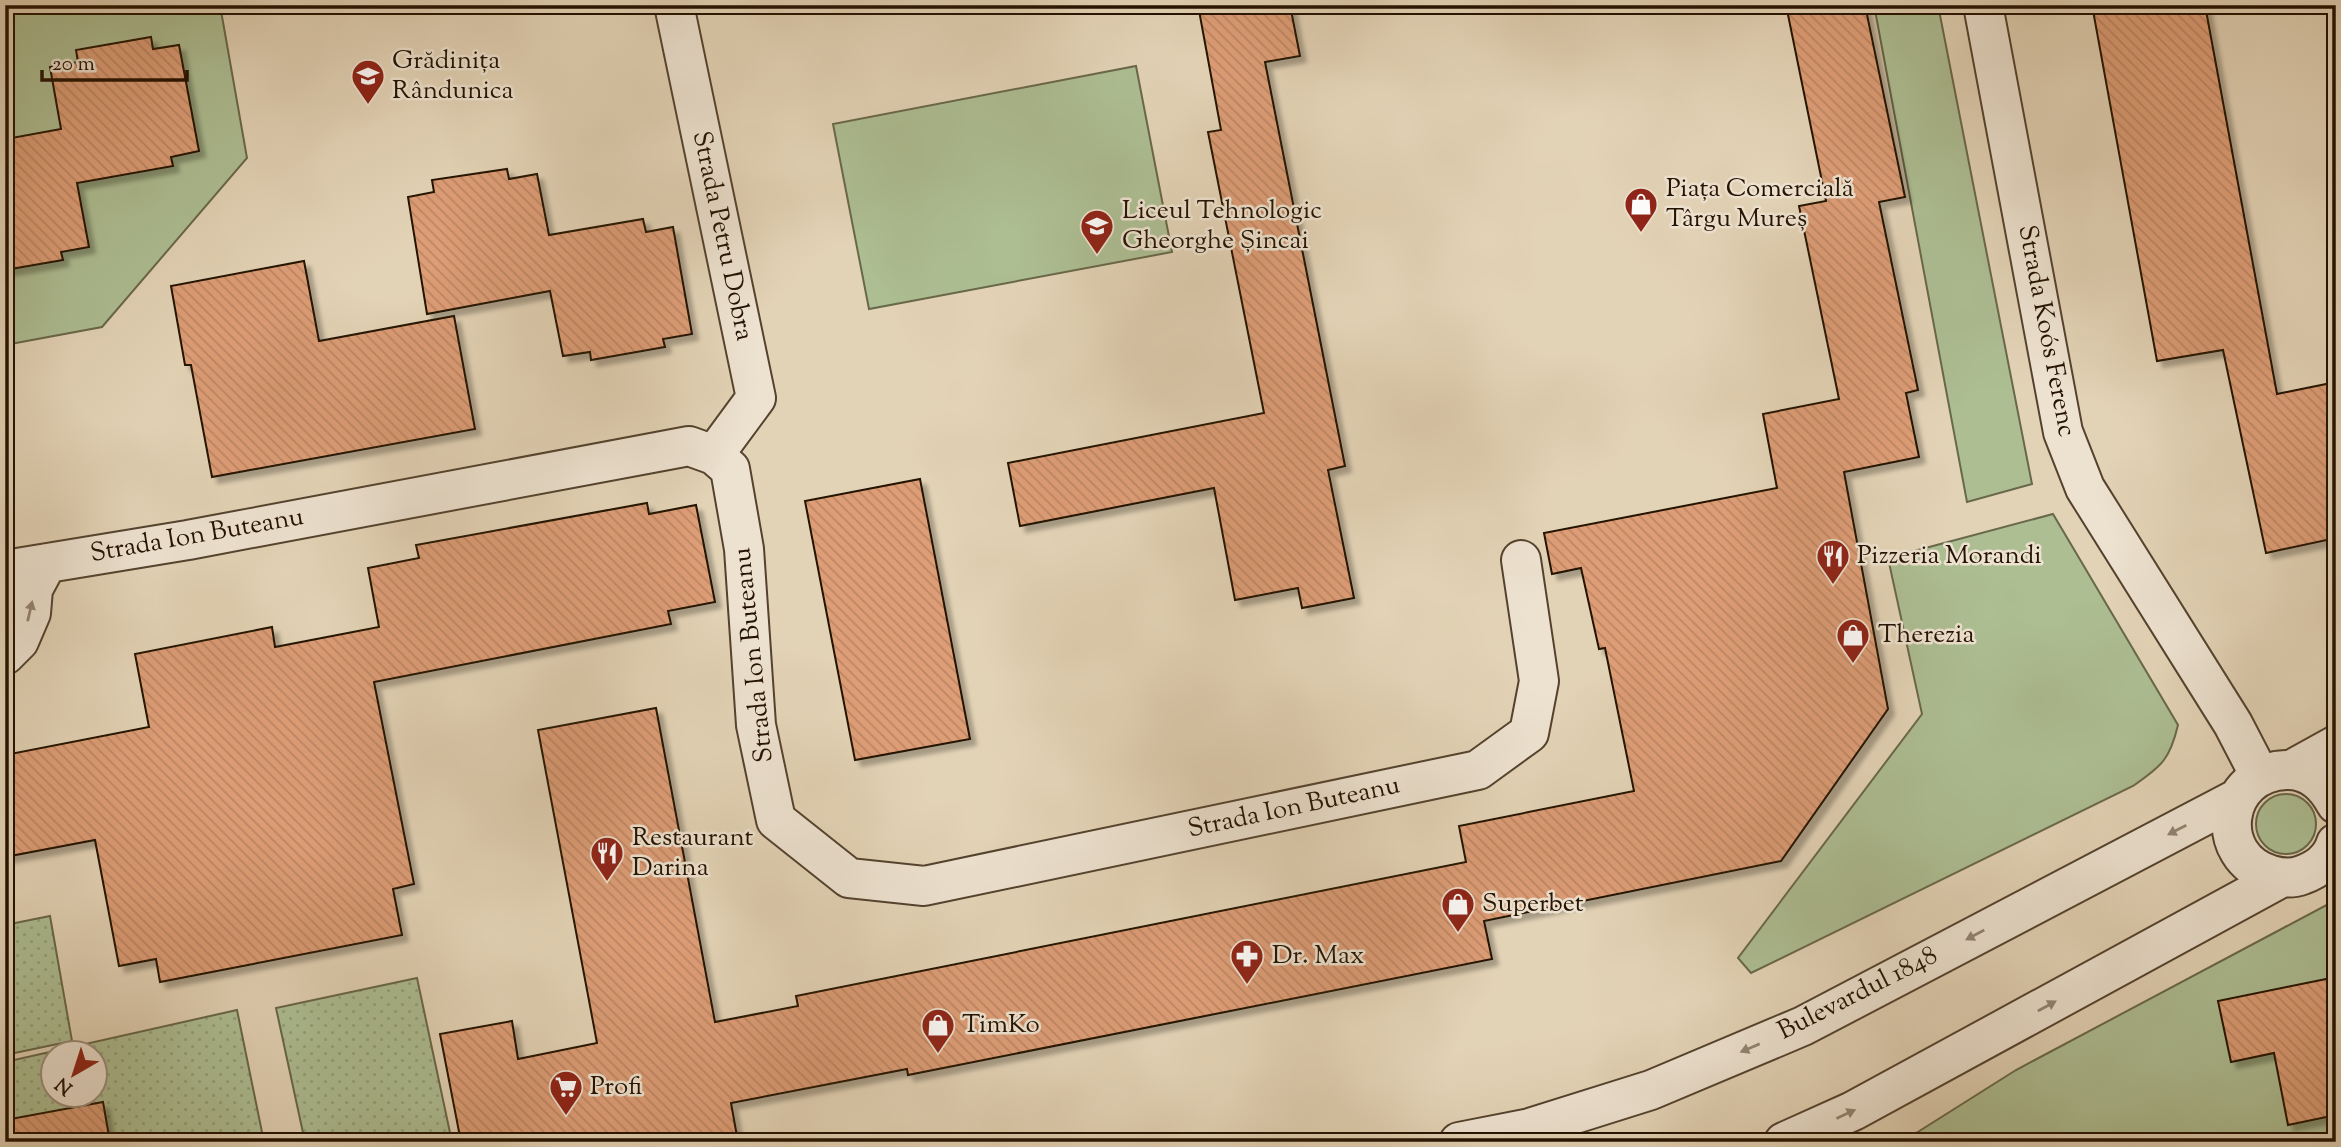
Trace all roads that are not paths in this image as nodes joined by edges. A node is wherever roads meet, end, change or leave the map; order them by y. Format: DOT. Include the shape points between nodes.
graph roads {
  1 [pos="674,5"];
  2 [pos="1983,5"];
  3 [pos="715,456"];
  4 [pos="1521,560"];
  5 [pos="47,563"];
  6 [pos="5,570"];
  7 [pos="5,655"];
  8 [pos="2336,745"];
  9 [pos="2263,781"];
  10 [pos="2336,804"];
  11 [pos="2335,847"];
  12 [pos="2281,878"];
  13 [pos="1459,1142"];
  14 [pos="1784,1142"];
  1 -- 3 [label="street, Strada Petru Dobra" via="756,398"];
  2 -- 9 [label="street, Strada Koós Ferenc" via="2063,432 2085,488 2233,724"];
  3 -- 4 [label="street, Strada Ion Buteanu" via="730,469 744,549 756,725 776,820 849,878 924,886 1478,770 1529,733 1539,681"];
  3 -- 5 [label="street, Strada Ion Buteanu" via="688,446"];
  5 -- 6 [label="street, Strada Ion Buteanu"];
  7 -- 5 [label="street, one-way" via="19,641 31,613 33,589"];
  8 -- 9 [label="street, Bulevardul 1848"];
  9 -- 10 [label="street" via="2311,776"];
  9 -- 12 [label="street" via="2231,818 2234,840 2244,858 2260,872"];
  9 -- 13 [label="street, Bulevardul 1848, one-way" via="1803,1026 1651,1090 1530,1128"];
  11 -- 12 [label="street" via="2311,872"];
  14 -- 12 [label="street, one-way" via="1853,1111"];
}
